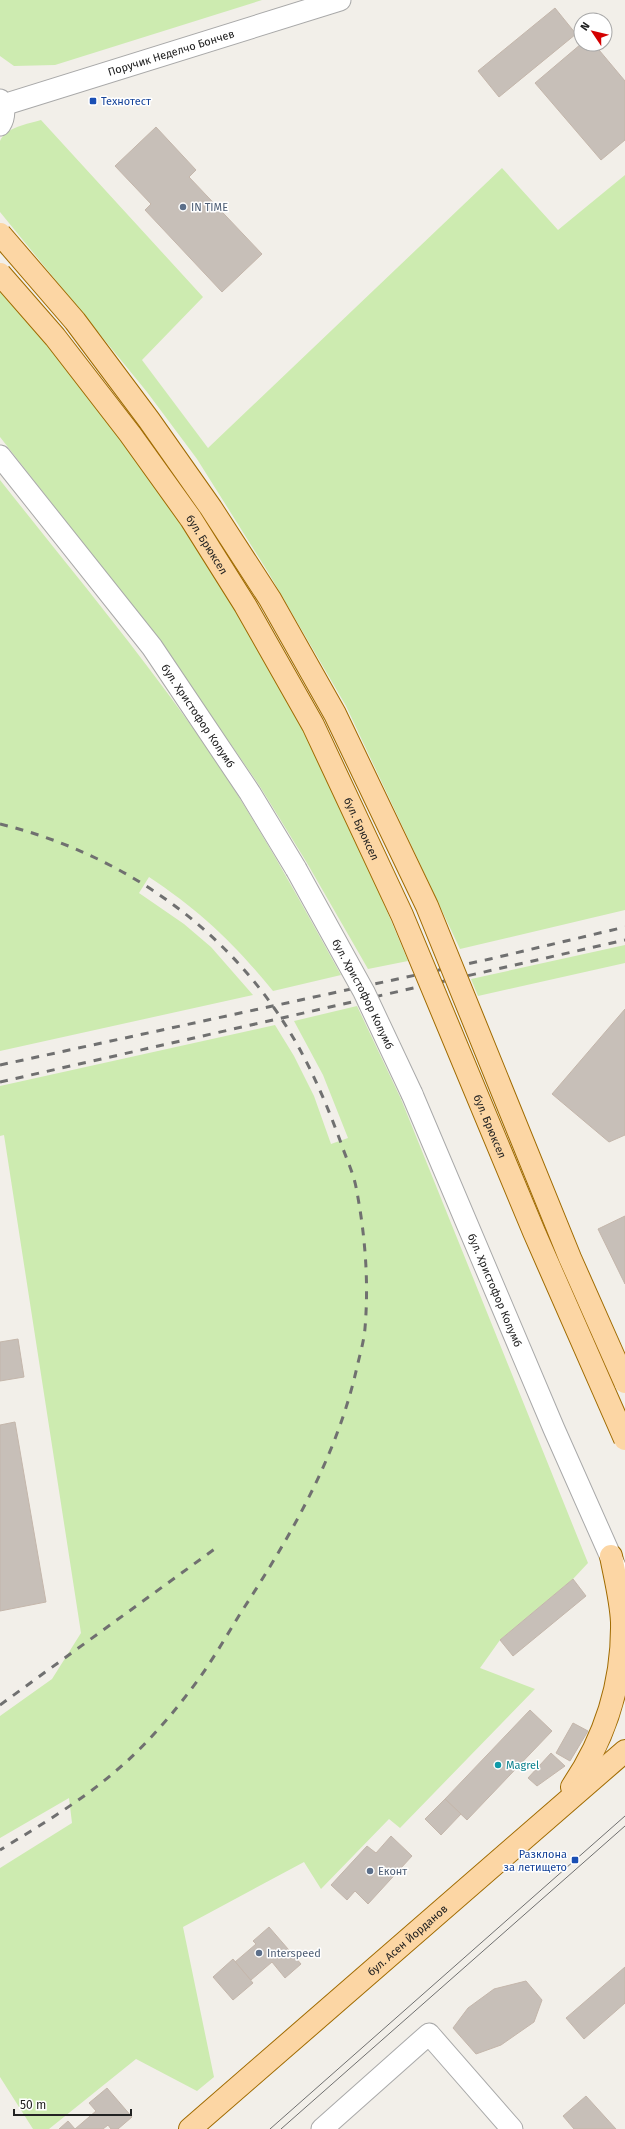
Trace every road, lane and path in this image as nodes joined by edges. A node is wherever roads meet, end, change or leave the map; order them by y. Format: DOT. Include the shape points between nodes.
graph roads {
  1 [pos="340,0"];
  2 [pos="1,110"];
  3 [pos="0,234"];
  4 [pos="0,274"];
  5 [pos="0,456"];
  6 [pos="625,1382"];
  7 [pos="625,1438"];
  8 [pos="611,1556"];
  9 [pos="625,1590"];
  10 [pos="625,1751"];
  11 [pos="558,1808"];
  12 [pos="190,2129"];
  13 [pos="322,2129"];
  14 [pos="512,2129"];
  1 -- 2 [label="street, Поручик Неделчо Бончев"];
  3 -- 6 [label="main road, бул. Брюксел, bridge" via="75,321 211,508 270,599 335,714 427,906 570,1258"];
  4 -- 7 [label="main road, бул. Брюксел, bridge" via="60,343 191,519 245,605 314,725 402,915 534,1232"];
  5 -- 8 [label="street, бул. Христофор Колумб, bridge" via="152,647 250,793 296,869 364,992 412,1094 554,1429"];
  8 -- 9 [label="street, бул. Христофор Колумб"];
  8 -- 11 [label="main road" via="622,1621 614,1695 589,1762"];
  10 -- 11 [label="main road, бул. Асен Йорданов"];
  11 -- 12 [label="main road, бул. Асен Йорданов"];
  13 -- 14 [label="street" via="429,2034"];
}
